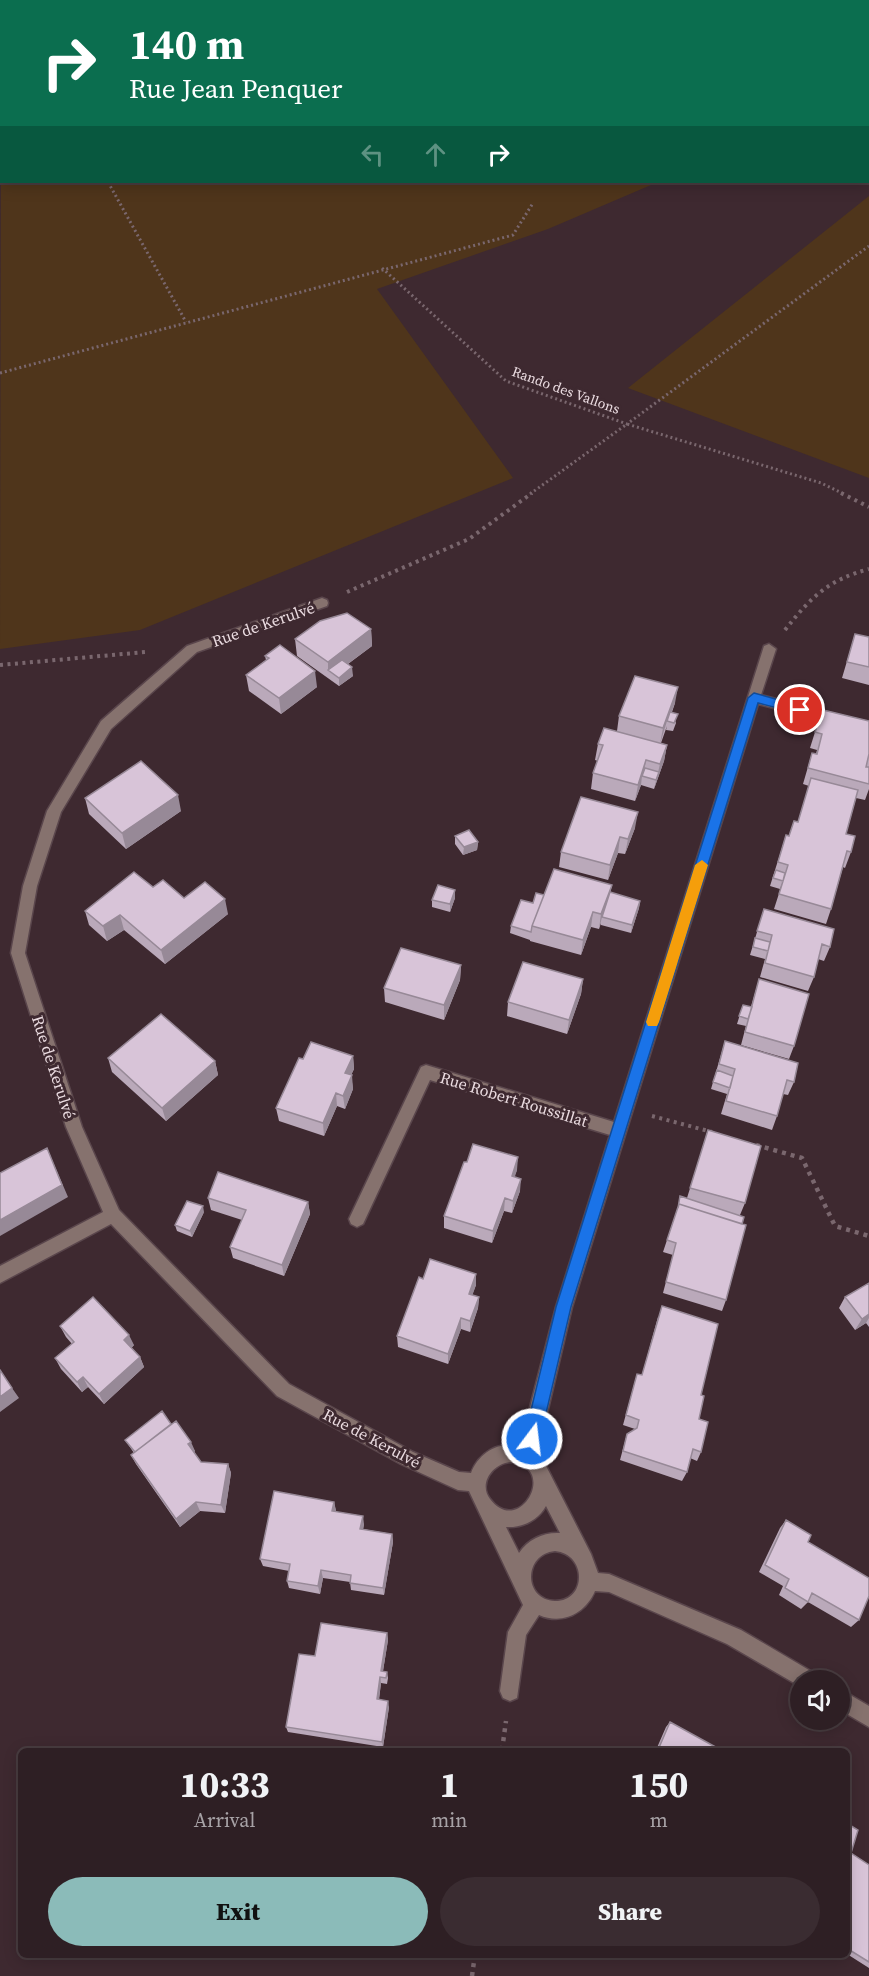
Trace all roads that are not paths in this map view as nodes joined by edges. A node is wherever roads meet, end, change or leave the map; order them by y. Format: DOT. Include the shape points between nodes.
graph roads {
  1 [pos="322,603"];
  2 [pos="769,649"];
  3 [pos="754,698"];
  4 [pos="869,728"];
  5 [pos="619,1131"];
  6 [pos="112,1215"];
  7 [pos="357,1220"];
  8 [pos="0,1275"];
  9 [pos="525,1457"];
  10 [pos="542,1481"];
  11 [pos="477,1483"];
  12 [pos="489,1510"];
  13 [pos="584,1560"];
  14 [pos="588,1581"];
  15 [pos="522,1582"];
  16 [pos="536,1603"];
  17 [pos="790,1670"];
  18 [pos="510,1691"];
  19 [pos="850,1705"];
  20 [pos="869,1717"];
  1 -- 6 [label="street, Rue de Kerulvé" via="192,649 106,725 54,811 30,886 18,953 74,1127"];
  2 -- 3 [label="street"];
  3 -- 4 [label="street"];
  3 -- 5 [label="street"];
  5 -- 7 [label="street, Rue Robert Roussillat" via="426,1072"];
  5 -- 9 [label="street" via="564,1307"];
  6 -- 8 [label="street"];
  6 -- 11 [label="street, Rue de Kerulvé" via="283,1390 407,1458 458,1481"];
  9 -- 10 [label="street" via="533,1462"];
  9 -- 11 [label="street" via="504,1453 494,1457 486,1463"];
  10 -- 12 [label="street" via="540,1501 526,1515 507,1518"];
  10 -- 13 [label="street"];
  11 -- 12 [label="street" via="478,1493"];
  12 -- 15 [label="street"];
  13 -- 14 [label="street"];
  13 -- 15 [label="street" via="578,1551 559,1541 538,1545 524,1561"];
  14 -- 16 [label="street" via="586,1591 572,1606 552,1610"];
  14 -- 17 [label="street" via="609,1583 734,1637"];
  15 -- 16 [label="street"];
  16 -- 18 [label="street" via="517,1632"];
  19 -- 20 [label="street"];
}
